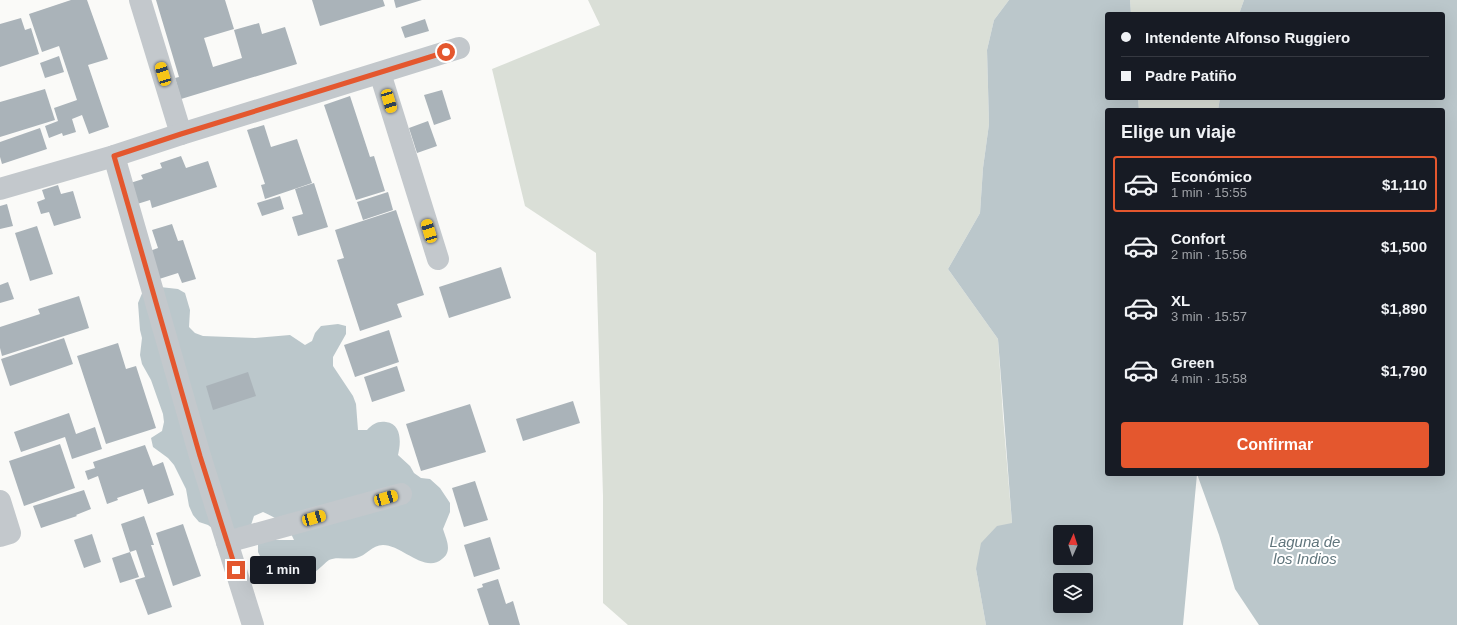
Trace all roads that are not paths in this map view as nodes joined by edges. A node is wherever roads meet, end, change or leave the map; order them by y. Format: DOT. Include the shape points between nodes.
graph roads {
  1 [pos="140,0"];
  2 [pos="459,48"];
  3 [pos="380,72"];
  4 [pos="181,134"];
  5 [pos="114,156"];
  6 [pos="0,189"];
  7 [pos="438,259"];
  8 [pos="401,494"];
  9 [pos="0,501"];
  10 [pos="0,536"];
  11 [pos="227,542"];
  12 [pos="253,625"];
  1 -- 4 [label="street"];
  2 -- 3 [label="street"];
  3 -- 4 [label="street"];
  3 -- 7 [label="street"];
  4 -- 5 [label="street"];
  5 -- 6 [label="street"];
  5 -- 11 [label="street"];
  8 -- 11 [label="street"];
  9 -- 10 [label="street" via="10,533"];
  11 -- 12 [label="street"];
}
